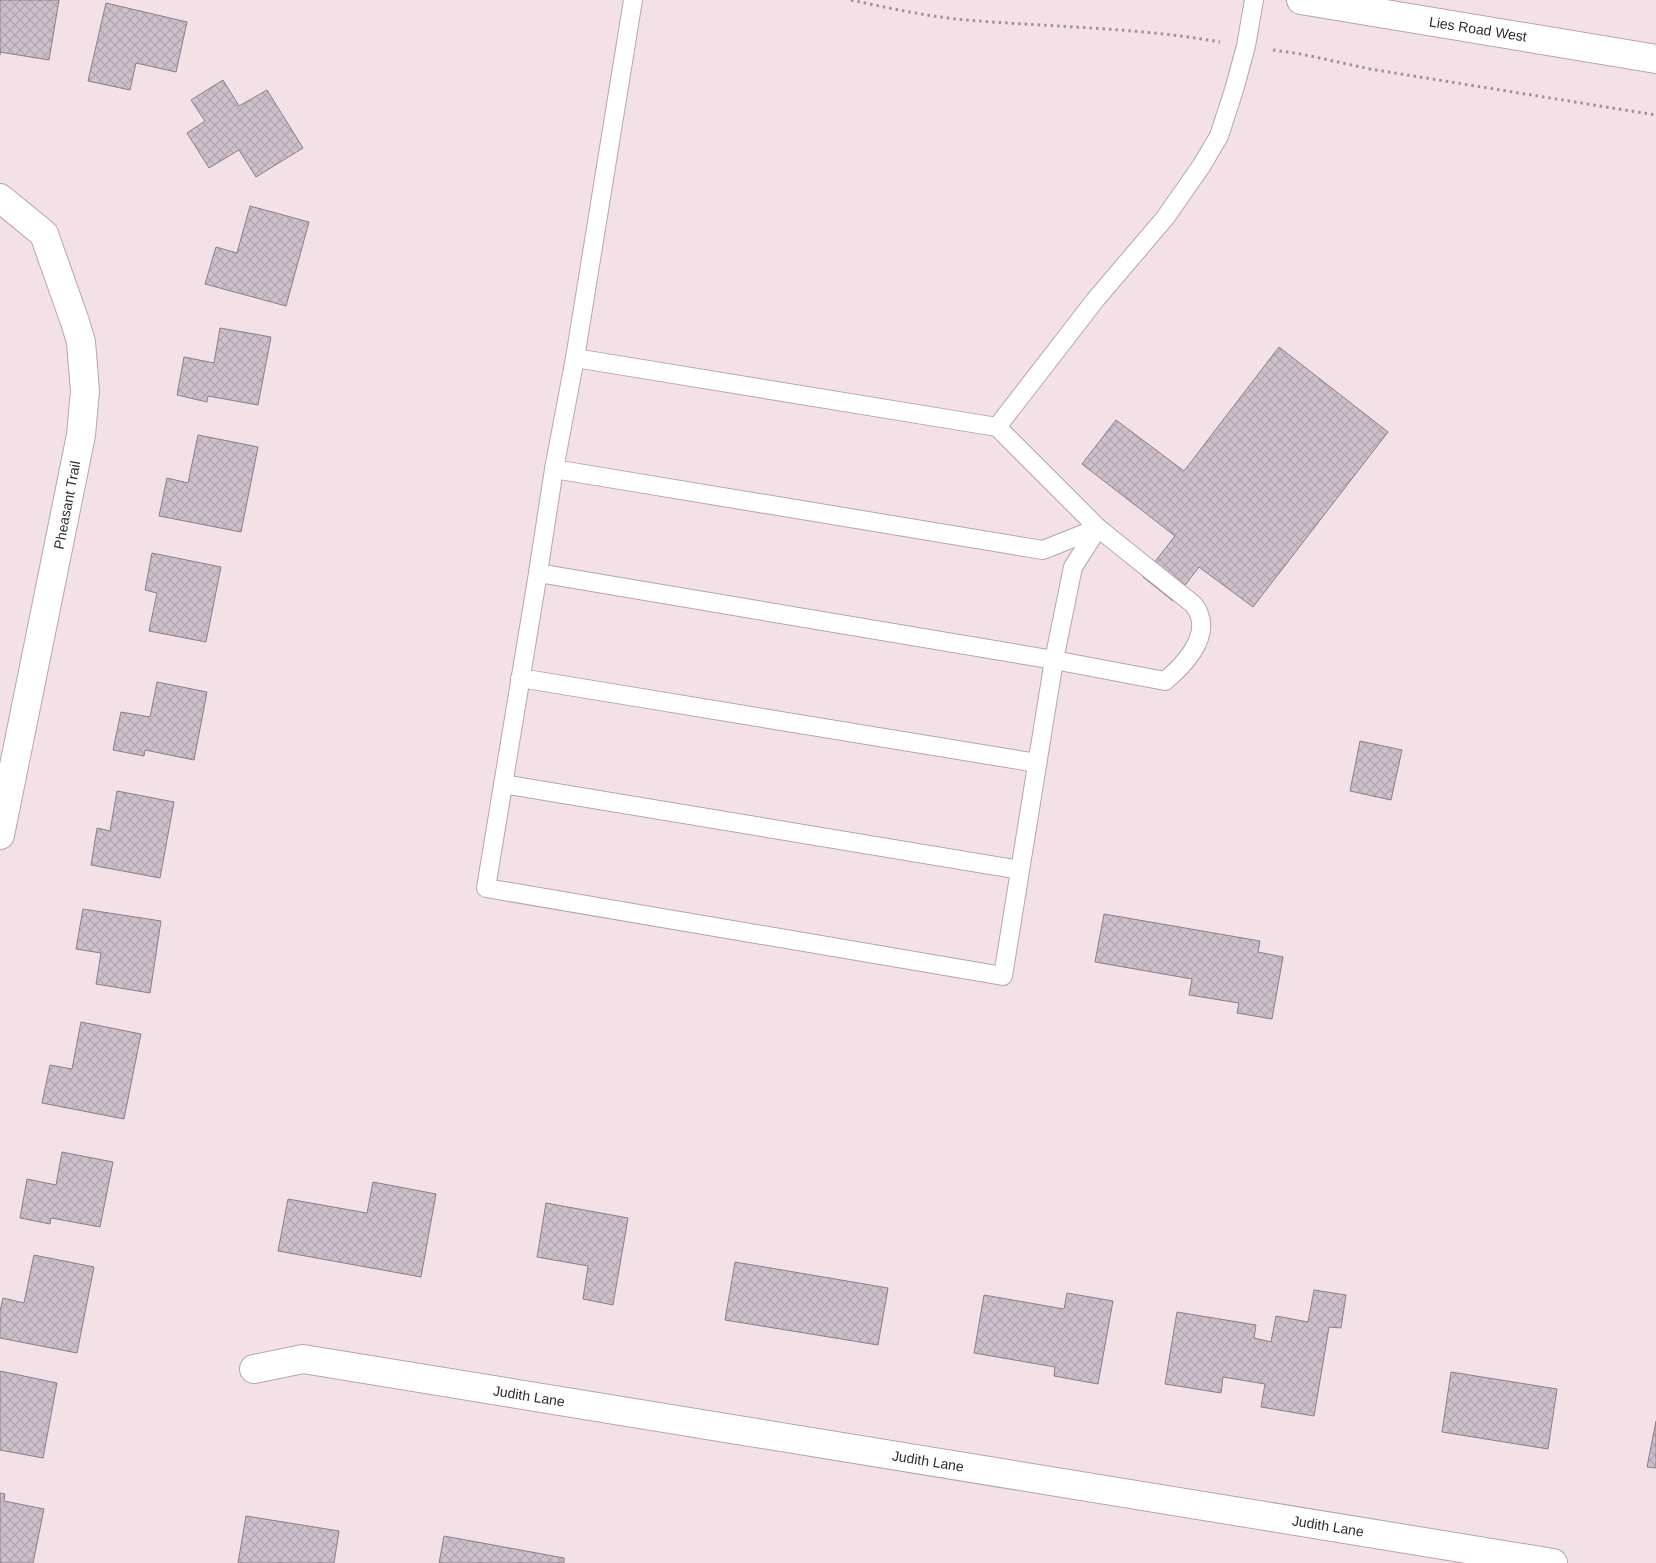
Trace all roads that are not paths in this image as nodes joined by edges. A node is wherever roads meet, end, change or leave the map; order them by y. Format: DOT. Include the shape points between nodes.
graph roads {
  1 [pos="633,0"];
  2 [pos="1254,0"];
  3 [pos="1300,0"];
  4 [pos="1656,59"];
  5 [pos="0,198"];
  6 [pos="575,358"];
  7 [pos="997,427"];
  8 [pos="554,469"];
  9 [pos="1098,528"];
  10 [pos="538,573"];
  11 [pos="1054,660"];
  12 [pos="520,678"];
  13 [pos="1037,763"];
  14 [pos="503,784"];
  15 [pos="0,834"];
  16 [pos="1020,870"];
  17 [pos="254,1369"];
  18 [pos="1553,1563"];
  1 -- 6 [label="lane"];
  2 -- 7 [label="lane" via="1234,90 1219,136 1202,165 1165,218 1096,299"];
  3 -- 4 [label="street, Lies Road West"];
  5 -- 15 [label="street, Pheasant Trail" via="44,234 81,342 85,392 81,435"];
  6 -- 7 [label="lane"];
  6 -- 8 [label="lane"];
  7 -- 9 [label="lane"];
  8 -- 9 [label="lane" via="1043,550"];
  8 -- 10 [label="lane"];
  9 -- 11 [label="lane" via="1073,567"];
  9 -- 11 [label="lane" via="1193,604 1201,624 1199,637 1182,665 1165,681"];
  10 -- 11 [label="lane"];
  10 -- 12 [label="lane"];
  11 -- 13 [label="lane"];
  12 -- 13 [label="lane"];
  12 -- 14 [label="lane"];
  13 -- 16 [label="lane"];
  14 -- 16 [label="lane"];
  14 -- 16 [label="lane" via="486,888 1003,976"];
  17 -- 18 [label="street, Judith Lane" via="303,1359"];
}
